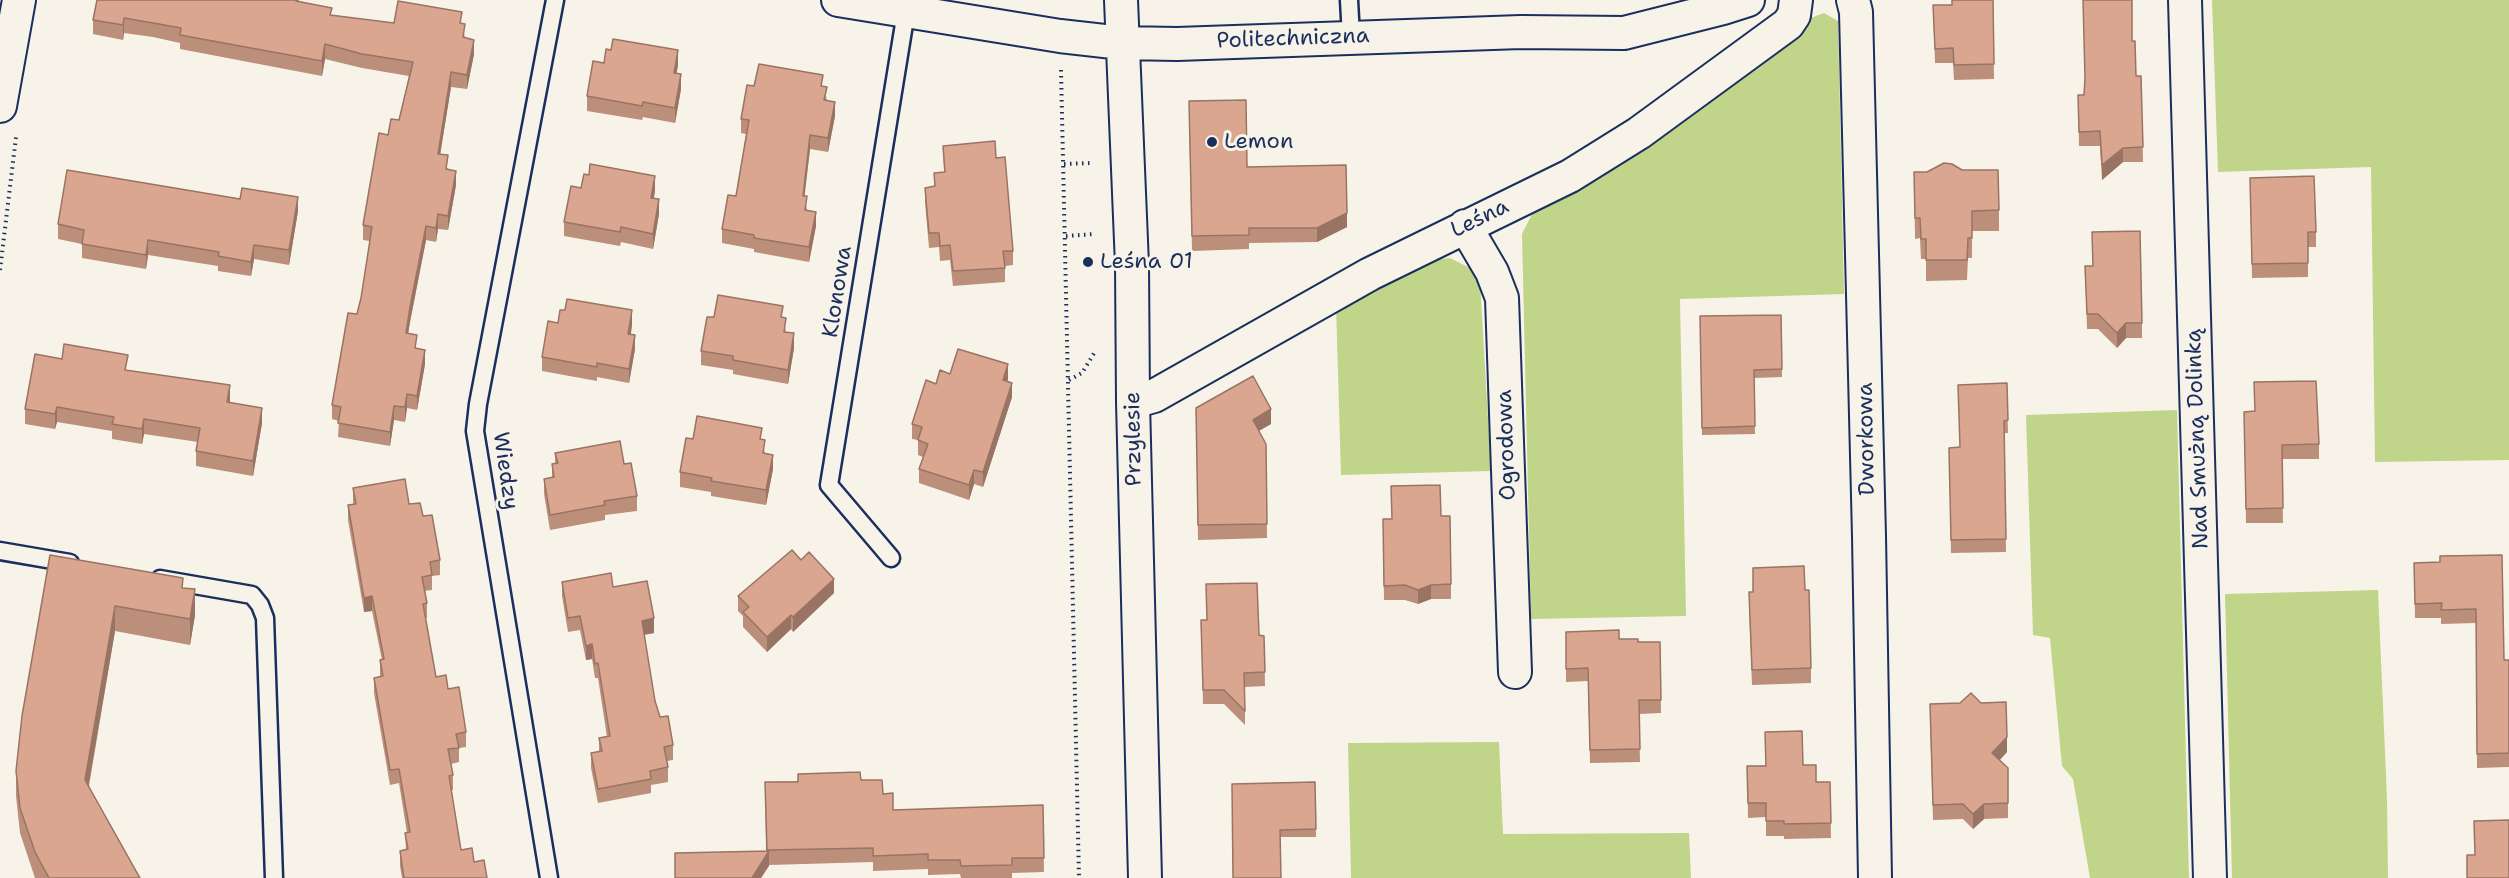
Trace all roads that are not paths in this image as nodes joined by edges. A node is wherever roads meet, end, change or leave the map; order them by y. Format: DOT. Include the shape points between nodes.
graph roads {
  1 [pos="19,0"];
  2 [pos="555,0"];
  3 [pos="838,0"];
  4 [pos="1121,0"];
  5 [pos="1349,0"];
  6 [pos="1796,0"];
  7 [pos="1853,0"];
  8 [pos="2185,0"];
  9 [pos="1731,3"];
  10 [pos="906,12"];
  11 [pos="1351,37"];
  12 [pos="1122,43"];
  13 [pos="0,106"];
  14 [pos="1465,226"];
  15 [pos="1133,402"];
  16 [pos="0,551"];
  17 [pos="891,558"];
  18 [pos="90,567"];
  19 [pos="148,577"];
  20 [pos="1515,672"];
  21 [pos="273,878"];
  22 [pos="549,878"];
  23 [pos="1145,878"];
  24 [pos="1875,878"];
  25 [pos="2211,878"];
  1 -- 13 [label="street"];
  2 -- 22 [label="lane, Wiedzy" via="475,431"];
  3 -- 10 [label="street, Politechniczna"];
  4 -- 12 [label="street, Przylesie"];
  5 -- 11 [label="lane"];
  6 -- 14 [label="street, Leśna" via="1788,24 1639,133 1570,176"];
  7 -- 24 [label="street, Dworkowa" via="1868,476"];
  8 -- 25 [label="street, Nad Smużną Dolinką"];
  9 -- 11 [label="street, Politechniczna" via="1623,33"];
  10 -- 12 [label="street, Politechniczna"];
  10 -- 17 [label="lane, Klonowa" via="829,485"];
  11 -- 12 [label="street, Politechniczna"];
  12 -- 15 [label="street, Przylesie" via="1132,265"];
  14 -- 15 [label="street, Leśna" via="1370,274 1154,396"];
  14 -- 20 [label="street, Ogrodowa" via="1502,298"];
  15 -- 23 [label="street, Przylesie"];
  16 -- 18 [label="lane"];
  19 -- 21 [label="lane" via="252,595 260,605 265,618"];
}
